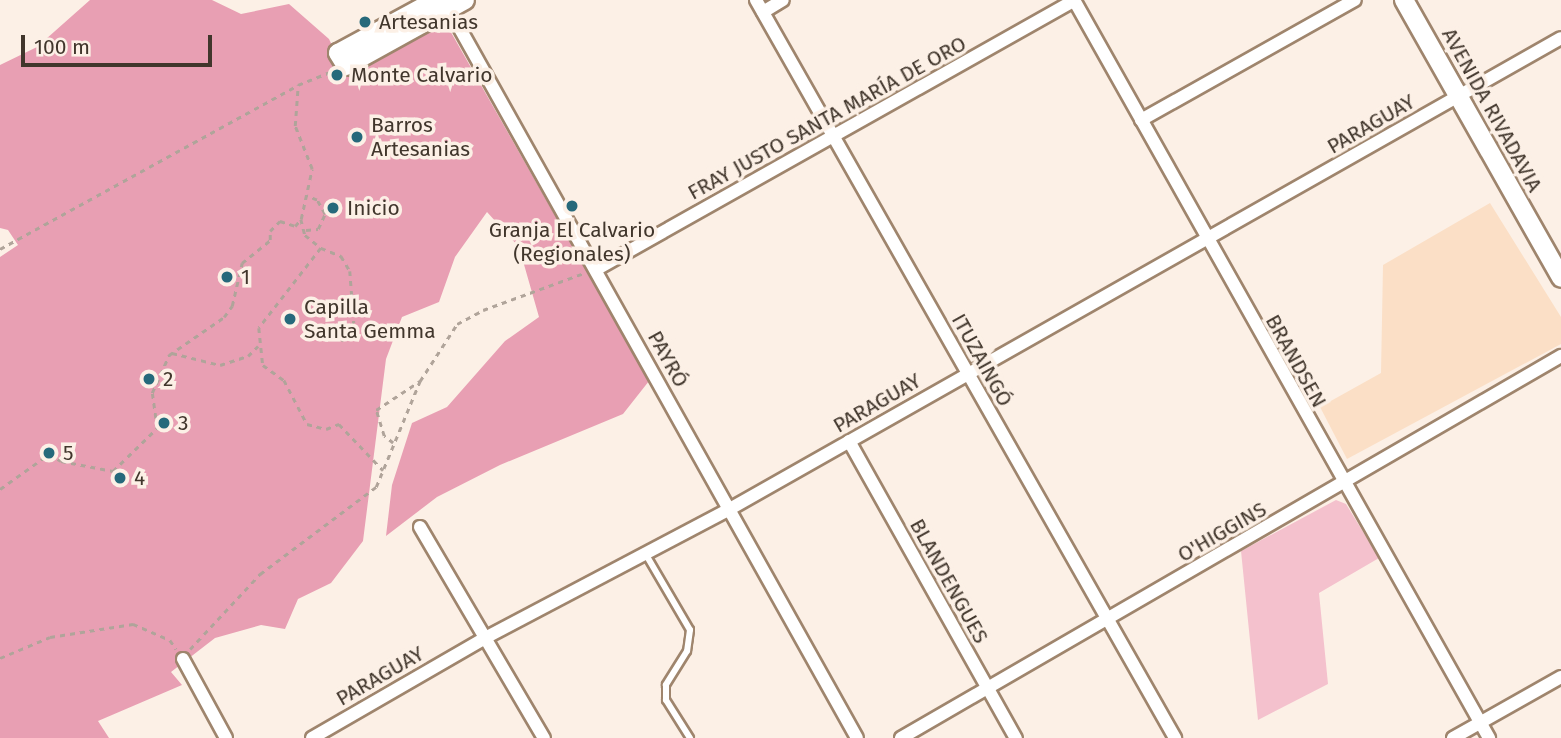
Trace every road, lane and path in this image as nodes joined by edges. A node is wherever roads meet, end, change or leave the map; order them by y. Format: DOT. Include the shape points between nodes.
graph roads {
  1 [pos="465,0"];
  2 [pos="783,0"];
  3 [pos="1075,0"];
  4 [pos="1355,0"];
  5 [pos="1404,0"];
  6 [pos="443,3"];
  7 [pos="760,6"];
  8 [pos="1561,38"];
  9 [pos="346,66"];
  10 [pos="298,85"];
  11 [pos="1458,96"];
  12 [pos="1140,120"];
  13 [pos="834,137"];
  14 [pos="307,196"];
  15 [pos="301,219"];
  16 [pos="304,230"];
  17 [pos="1206,239"];
  18 [pos="321,248"];
  19 [pos="0,249"];
  20 [pos="597,269"];
  21 [pos="1561,278"];
  22 [pos="342,341"];
  23 [pos="258,346"];
  24 [pos="172,353"];
  25 [pos="1561,356"];
  26 [pos="968,374"];
  27 [pos="420,381"];
  28 [pos="849,441"];
  29 [pos="394,444"];
  30 [pos="383,470"];
  31 [pos="1344,485"];
  32 [pos="0,489"];
  33 [pos="729,510"];
  34 [pos="419,527"];
  35 [pos="645,553"];
  36 [pos="1107,620"];
  37 [pos="487,636"];
  38 [pos="0,657"];
  39 [pos="183,659"];
  40 [pos="1561,677"];
  41 [pos="987,689"];
  42 [pos="1481,722"];
  43 [pos="226,738"];
  44 [pos="312,738"];
  45 [pos="544,738"];
  46 [pos="690,738"];
  47 [pos="857,738"];
  48 [pos="901,738"];
  49 [pos="1016,738"];
  50 [pos="1175,738"];
  51 [pos="1453,738"];
  52 [pos="1489,738"];
  1 -- 6 [label="main road"];
  2 -- 7 [label="street"];
  3 -- 12 [label="street, BRANDSEN"];
  3 -- 13 [label="street, FRAY JUSTO SANTA MARÍA DE ORO"];
  4 -- 12 [label="street"];
  5 -- 11 [label="main road, AVENIDA RIVADAVIA"];
  6 -- 9 [label="main road" via="338,53"];
  6 -- 20 [label="street, PAYRÓ"];
  7 -- 13 [label="street, ITUZAINGÓ"];
  8 -- 11 [label="street, PARAGUAY"];
  9 -- 10 [label="path"];
  10 -- 14 [label="path" via="295,126 312,169"];
  10 -- 19 [label="path"];
  11 -- 17 [label="street, PARAGUAY"];
  11 -- 21 [label="main road, AVENIDA RIVADAVIA"];
  12 -- 17 [label="street, BRANDSEN"];
  13 -- 20 [label="street, FRAY JUSTO SANTA MARÍA DE ORO"];
  13 -- 26 [label="street, ITUZAINGÓ"];
  14 -- 15 [label="path"];
  14 -- 16 [label="path" via="317,200 325,214 318,229"];
  15 -- 16 [label="path"];
  15 -- 24 [label="path" via="295,226 280,221 270,231 270,240 242,263 232,306"];
  16 -- 18 [label="path"];
  17 -- 26 [label="street, PARAGUAY"];
  17 -- 31 [label="street, BRANDSEN"];
  18 -- 22 [label="path" via="341,256 354,288 354,323"];
  18 -- 23 [label="path" via="259,328"];
  20 -- 27 [label="path" via="483,310 457,324"];
  20 -- 33 [label="street, PAYRÓ"];
  23 -- 24 [label="path" via="248,356 220,365"];
  23 -- 30 [label="path" via="263,365 284,380 307,424 326,429 339,424"];
  24 -- 32 [label="path" via="152,393 157,428 113,471 61,461 49,454"];
  25 -- 31 [label="street, O'HIGGINS"];
  26 -- 28 [label="street, PARAGUAY"];
  26 -- 36 [label="street, ITUZAINGÓ"];
  27 -- 29 [label="path"];
  27 -- 29 [label="path" via="376,410 384,436"];
  28 -- 33 [label="street, PARAGUAY"];
  28 -- 41 [label="street, BLANDENGUES"];
  29 -- 30 [label="path"];
  30 -- 39 [label="path" via="376,487 260,574 206,628"];
  31 -- 36 [label="street, O'HIGGINS"];
  31 -- 42 [label="street, BRANDSEN"];
  33 -- 35 [label="street, PARAGUAY"];
  33 -- 47 [label="street, PAYRÓ"];
  34 -- 37 [label="street"];
  35 -- 37 [label="street, PARAGUAY"];
  35 -- 46 [label="lane" via="690,630 687,651 666,685 666,700"];
  36 -- 41 [label="street, O'HIGGINS"];
  36 -- 50 [label="street, ITUZAINGÓ"];
  37 -- 44 [label="street, PARAGUAY"];
  37 -- 45 [label="street"];
  38 -- 39 [label="path" via="50,637 134,624 170,640"];
  39 -- 43 [label="street"];
  40 -- 42 [label="street"];
  41 -- 48 [label="street, O'HIGGINS"];
  41 -- 49 [label="street, BLANDENGUES"];
  42 -- 51 [label="street"];
  42 -- 52 [label="street, BRANDSEN"];
}
